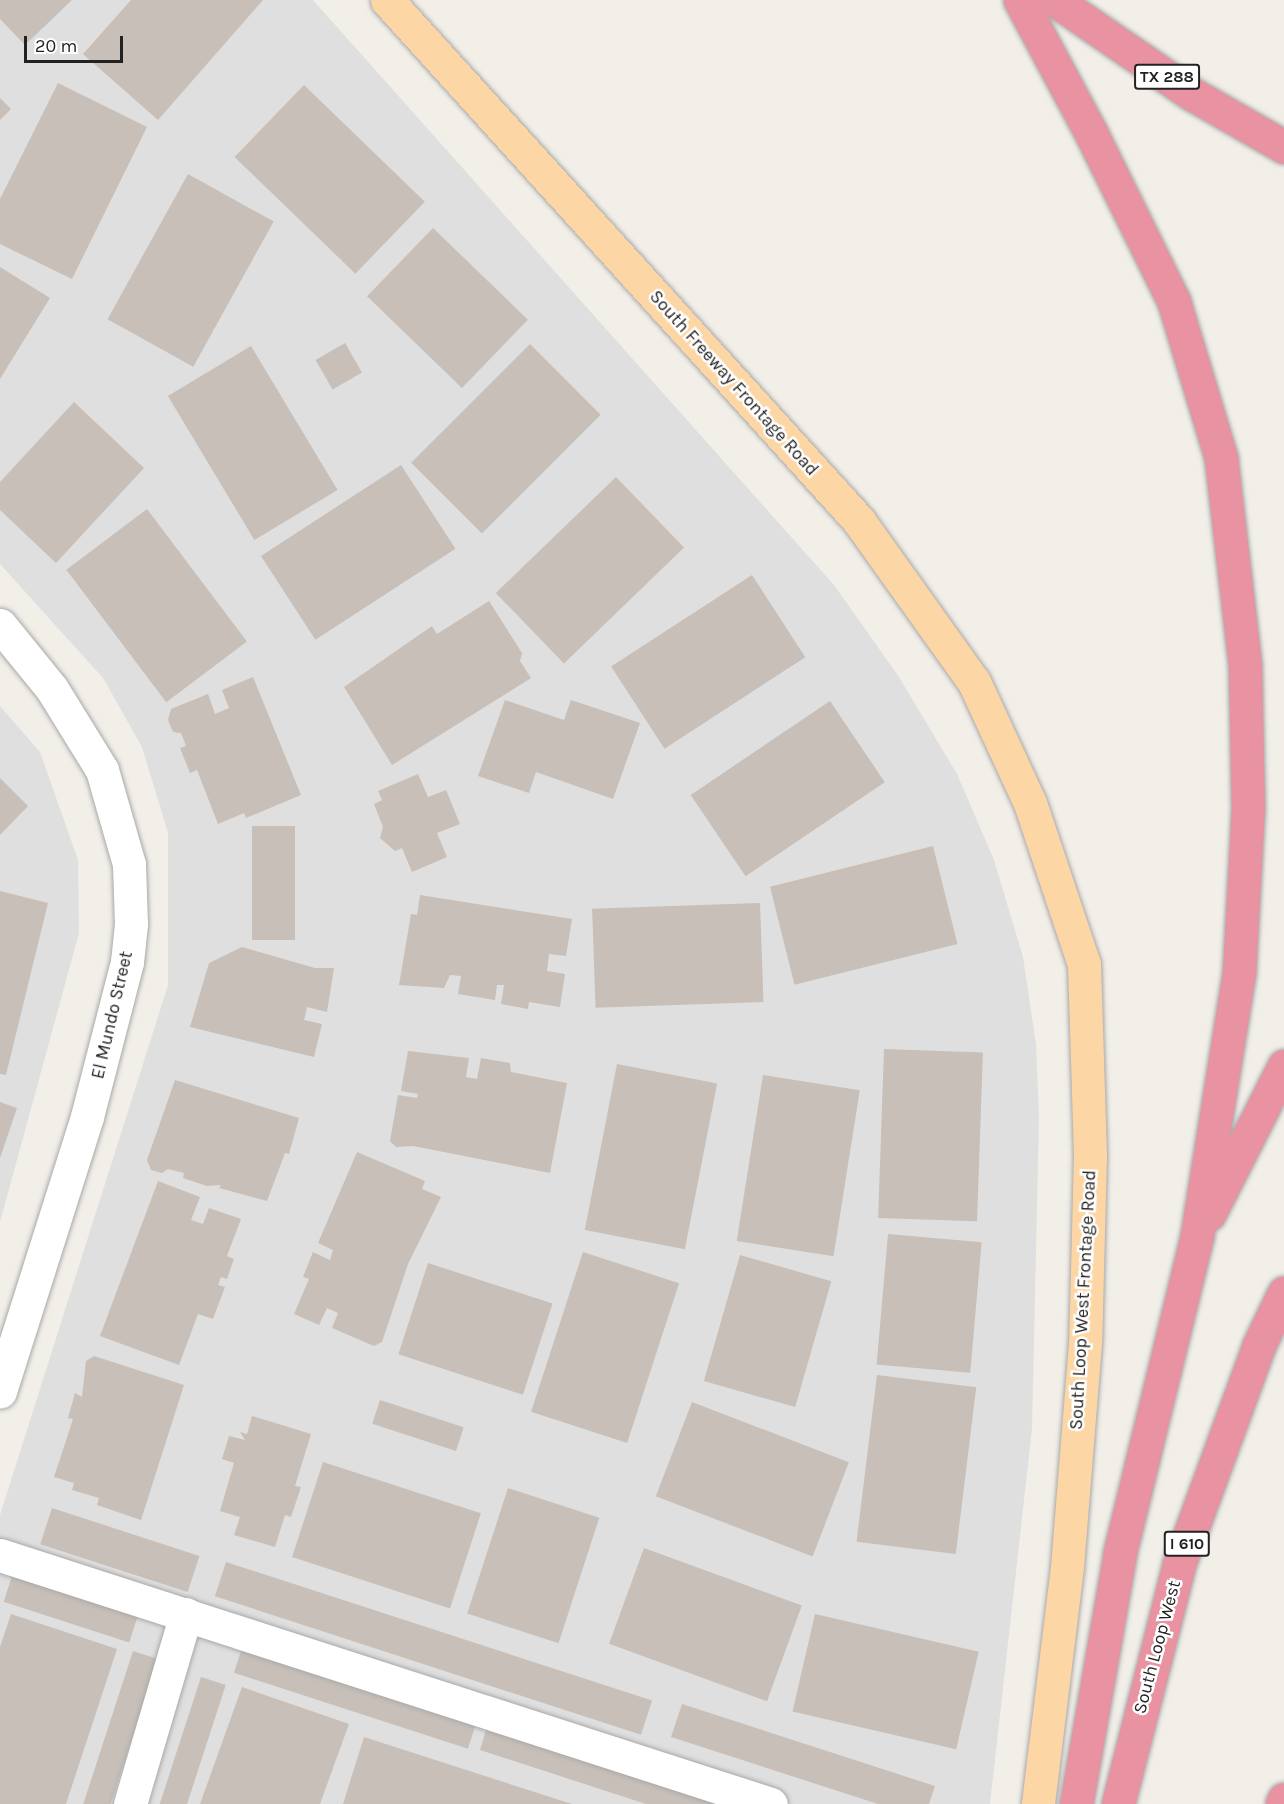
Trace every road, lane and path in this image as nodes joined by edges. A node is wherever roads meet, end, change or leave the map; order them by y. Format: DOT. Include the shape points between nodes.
graph roads {
  1 [pos="387,0"];
  2 [pos="1020,0"];
  3 [pos="1055,0"];
  4 [pos="1284,147"];
  5 [pos="0,625"];
  6 [pos="1030,803"];
  7 [pos="1284,1066"];
  8 [pos="1197,1236"];
  9 [pos="1284,1293"];
  10 [pos="0,1392"];
  11 [pos="0,1555"];
  12 [pos="186,1614"];
  13 [pos="1284,1799"];
  14 [pos="130,1804"];
  15 [pos="771,1804"];
  16 [pos="1038,1804"];
  17 [pos="1076,1804"];
  18 [pos="1118,1804"];
  19 [pos="1282,1804"];
  1 -- 6 [label="main road, South Freeway Frontage Road" via="859,521 974,682"];
  2 -- 8 [label="highway" via="1174,302 1221,458 1245,667 1248,807 1239,973"];
  3 -- 4 [label="highway, TX 288" via="1192,94"];
  5 -- 10 [label="street, El Mundo Street" via="65,706 102,770 129,864 131,924 127,962 87,1117"];
  6 -- 16 [label="main road, South Loop West Frontage Road" via="1084,963 1090,1156 1085,1343 1067,1567"];
  7 -- 8 [label="highway"];
  8 -- 17 [label="highway" via="1120,1553"];
  9 -- 18 [label="highway, South Loop West / I 610" via="1259,1345 1179,1564"];
  11 -- 12 [label="street"];
  12 -- 14 [label="street"];
  12 -- 15 [label="street"];
  13 -- 19 [label="highway"];
}
